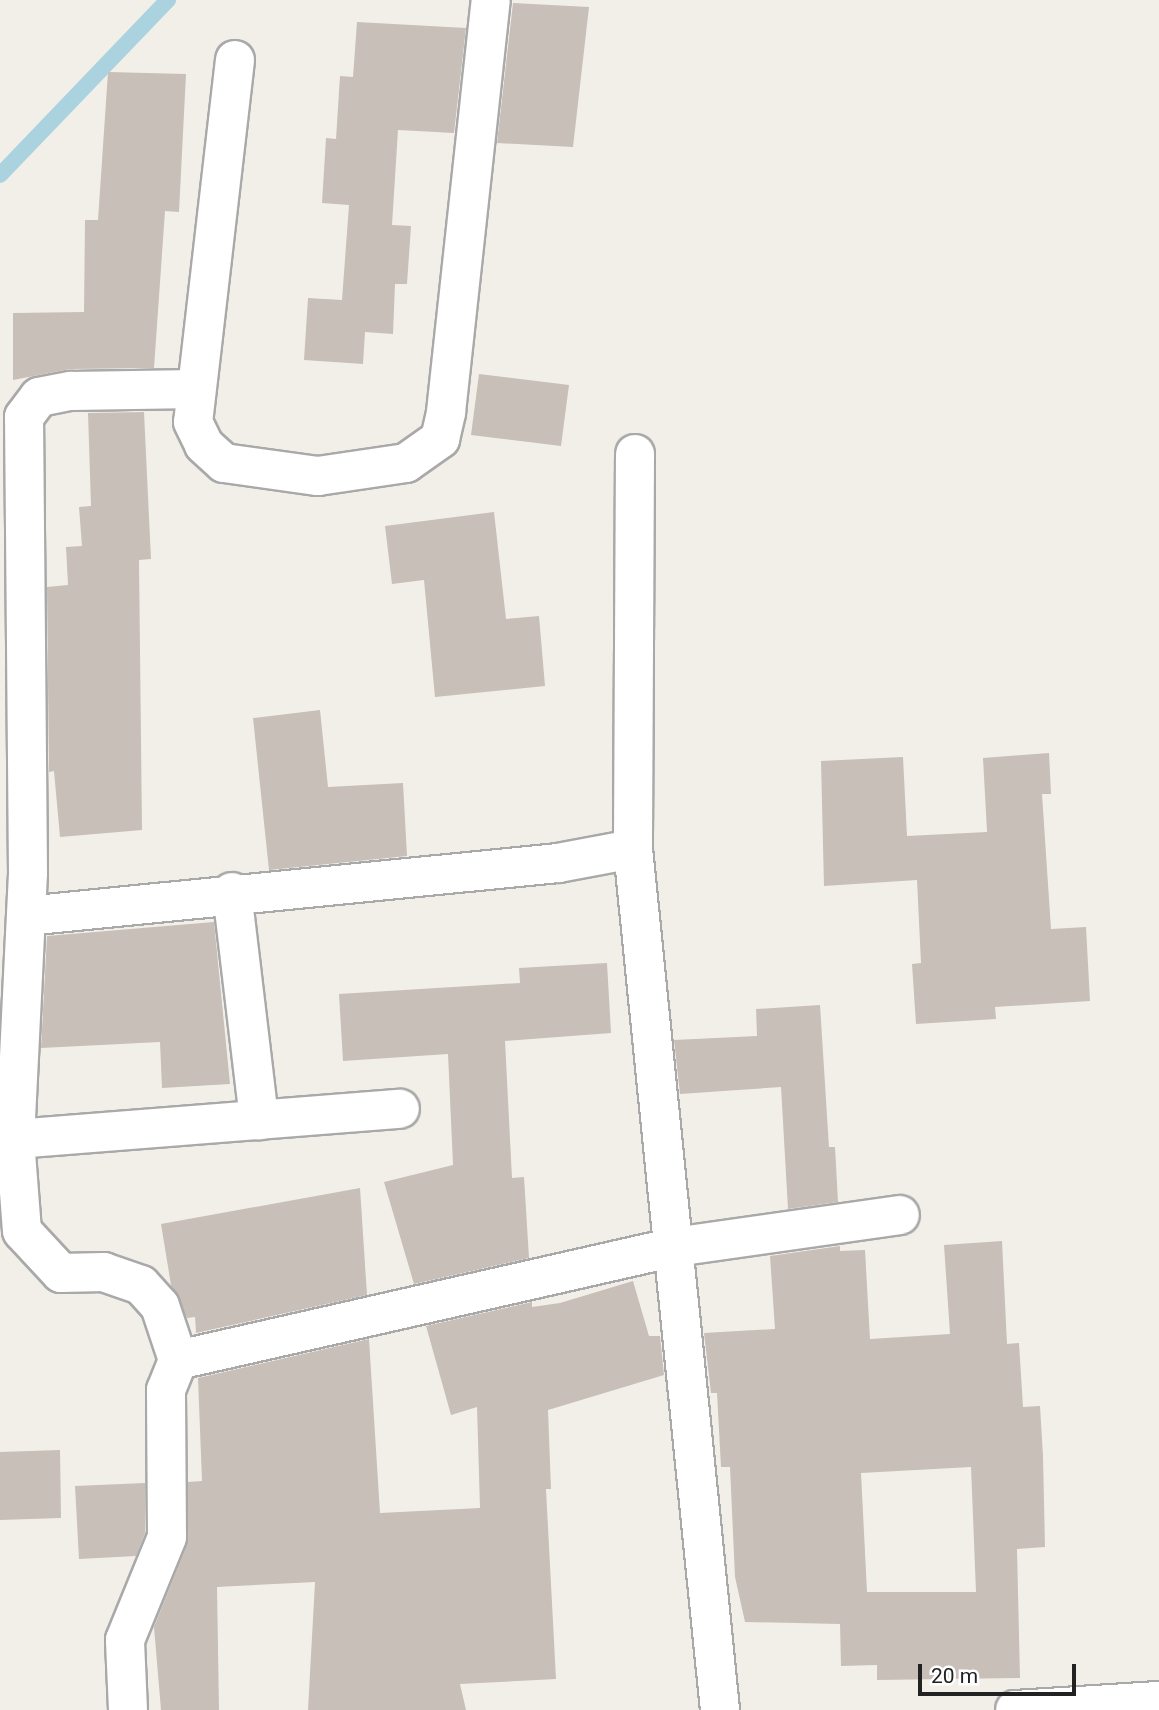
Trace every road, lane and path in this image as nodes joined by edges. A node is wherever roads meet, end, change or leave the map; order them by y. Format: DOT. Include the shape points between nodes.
graph roads {
  1 [pos="491,0"];
  2 [pos="235,60"];
  3 [pos="196,389"];
  4 [pos="635,454"];
  5 [pos="633,849"];
  6 [pos="232,892"];
  7 [pos="26,916"];
  8 [pos="400,1109"];
  9 [pos="259,1120"];
  10 [pos="15,1139"];
  11 [pos="900,1215"];
  12 [pos="675,1247"];
  13 [pos="178,1360"];
  14 [pos="1148,1705"];
  15 [pos="128,1710"];
  16 [pos="720,1710"];
  17 [pos="1015,1710"];
  1 -- 3 [label="street" via="440,439 406,463 318,476 224,463 204,445 193,422"];
  2 -- 3 [label="street"];
  3 -- 7 [label="street" via="71,391 38,397 24,417"];
  4 -- 5 [label="street"];
  5 -- 6 [label="street" via="558,863"];
  5 -- 12 [label="street"];
  6 -- 7 [label="street"];
  6 -- 9 [label="street"];
  7 -- 10 [label="street"];
  8 -- 9 [label="street"];
  9 -- 10 [label="street"];
  10 -- 13 [label="street" via="22,1231 61,1272 104,1272 141,1285 160,1306"];
  11 -- 12 [label="street"];
  12 -- 13 [label="street"];
  12 -- 16 [label="street"];
  13 -- 15 [label="street" via="166,1390 167,1537 125,1640"];
  14 -- 17 [label="street"];
}
